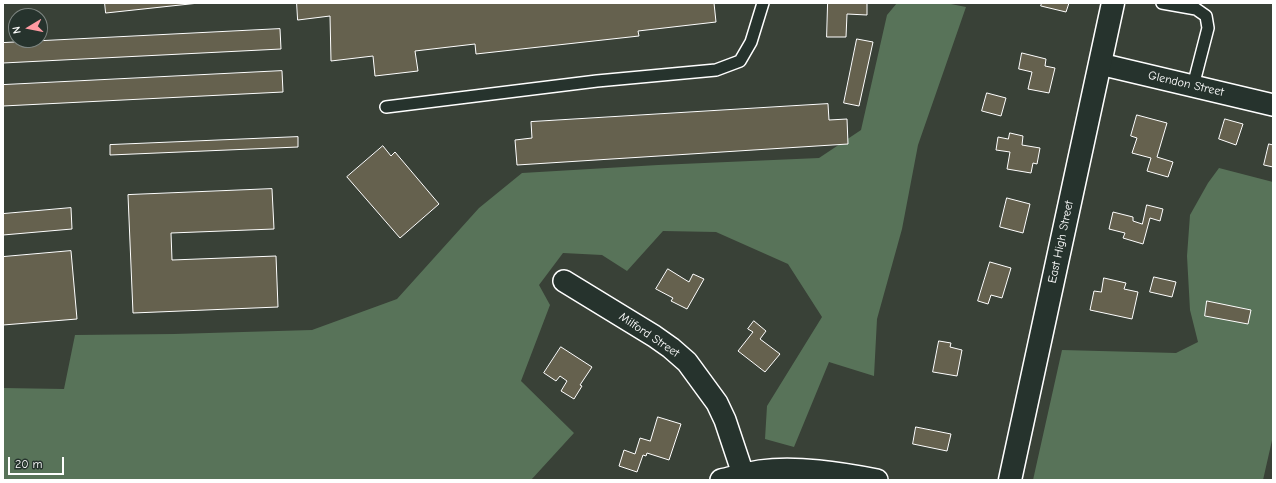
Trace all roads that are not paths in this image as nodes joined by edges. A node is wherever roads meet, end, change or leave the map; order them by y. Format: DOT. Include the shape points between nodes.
graph roads {
  1 [pos="763,3"];
  2 [pos="1113,3"];
  3 [pos="1162,3"];
  4 [pos="1100,64"];
  5 [pos="1193,86"];
  6 [pos="1273,105"];
  7 [pos="386,107"];
  8 [pos="564,281"];
  9 [pos="743,474"];
  10 [pos="721,480"];
  11 [pos="877,480"];
  12 [pos="1010,480"];
  1 -- 7 [label="lane" via="752,42 740,61 716,70 598,81"];
  2 -- 4 [label="main road, East High Street"];
  3 -- 5 [label="lane" via="1196,9 1206,16 1208,28"];
  4 -- 5 [label="street, Glendon Street"];
  4 -- 12 [label="main road, East High Street"];
  5 -- 6 [label="street, Glendon Street"];
  8 -- 9 [label="street, Milford Street" via="654,336 687,362 717,403"];
  9 -- 10 [label="street"];
  9 -- 11 [label="street" via="794,470"];
}
